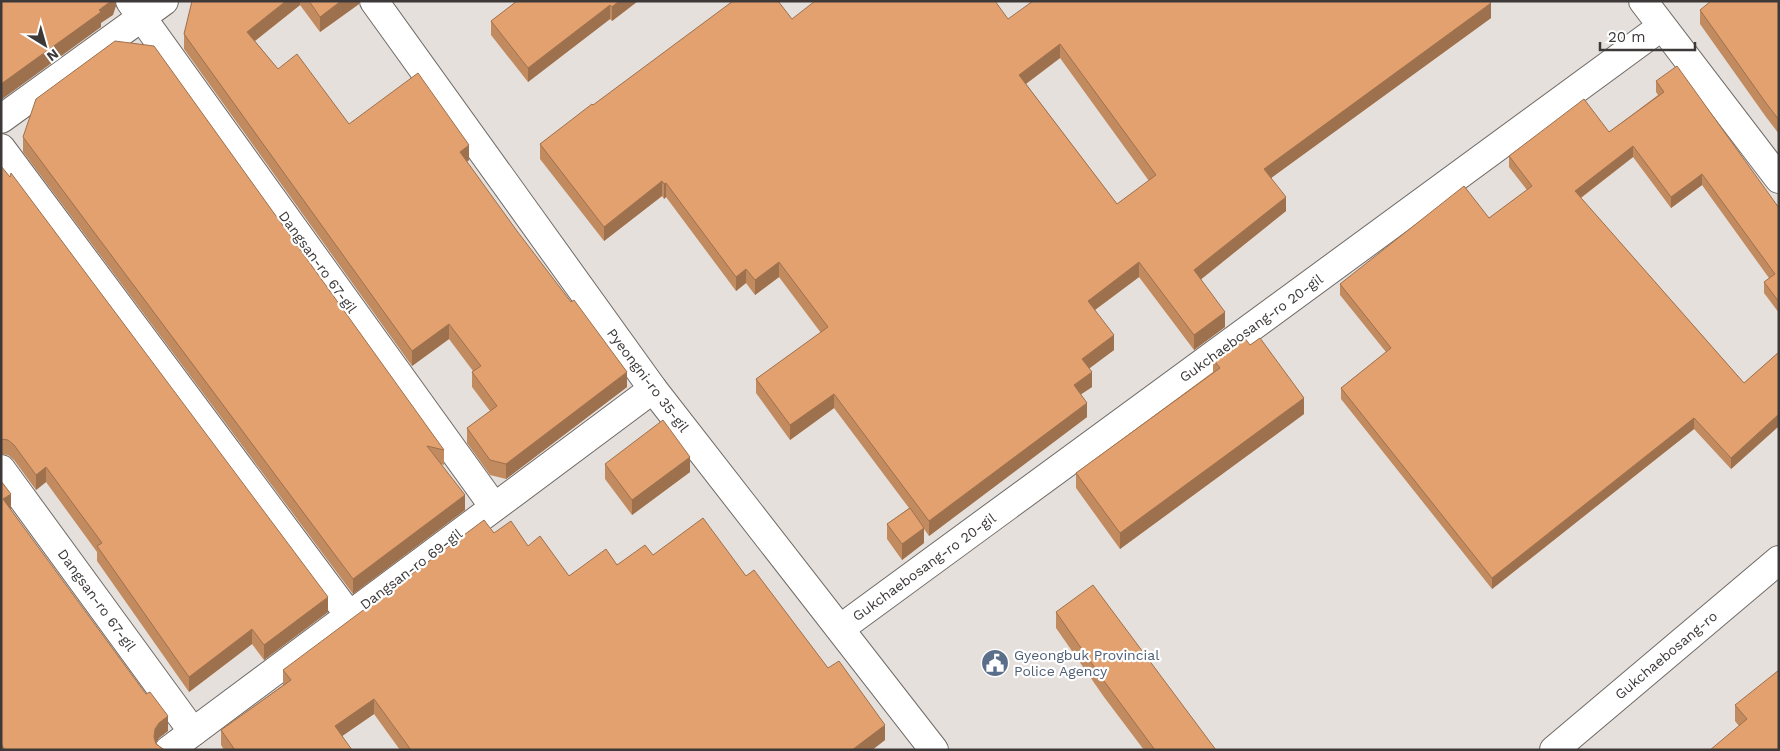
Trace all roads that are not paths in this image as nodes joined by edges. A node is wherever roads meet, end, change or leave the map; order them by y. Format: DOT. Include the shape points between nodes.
graph roads {
  1 [pos="164,1"];
  2 [pos="374,1"];
  3 [pos="1643,1"];
  4 [pos="136,9"];
  5 [pos="1661,27"];
  6 [pos="1,119"];
  7 [pos="1,148"];
  8 [pos="1779,179"];
  9 [pos="653,389"];
  10 [pos="1,468"];
  11 [pos="494,507"];
  12 [pos="1779,560"];
  13 [pos="350,615"];
  14 [pos="841,628"];
  15 [pos="193,732"];
  16 [pos="169,750"];
  17 [pos="934,750"];
  18 [pos="1554,750"];
  1 -- 4 [label="street"];
  2 -- 9 [label="street, Pyeongni-ro 35-gil"];
  3 -- 5 [label="street"];
  4 -- 6 [label="street"];
  4 -- 11 [label="street, Dangsan-ro 67-gil"];
  5 -- 8 [label="street"];
  5 -- 14 [label="street, Gukchaebosang-ro 20-gil"];
  7 -- 13 [label="street"];
  9 -- 11 [label="street, Dangsan-ro 69-gil"];
  9 -- 14 [label="street, Pyeongni-ro 35-gil"];
  10 -- 15 [label="street, Dangsan-ro 67-gil"];
  11 -- 13 [label="street, Dangsan-ro 69-gil"];
  12 -- 18 [label="street, Gukchaebosang-ro"];
  13 -- 15 [label="street, Dangsan-ro 69-gil"];
  14 -- 17 [label="street, Pyeongni-ro 35-gil"];
  15 -- 16 [label="street, Dangsan-ro 69-gil"];
}
